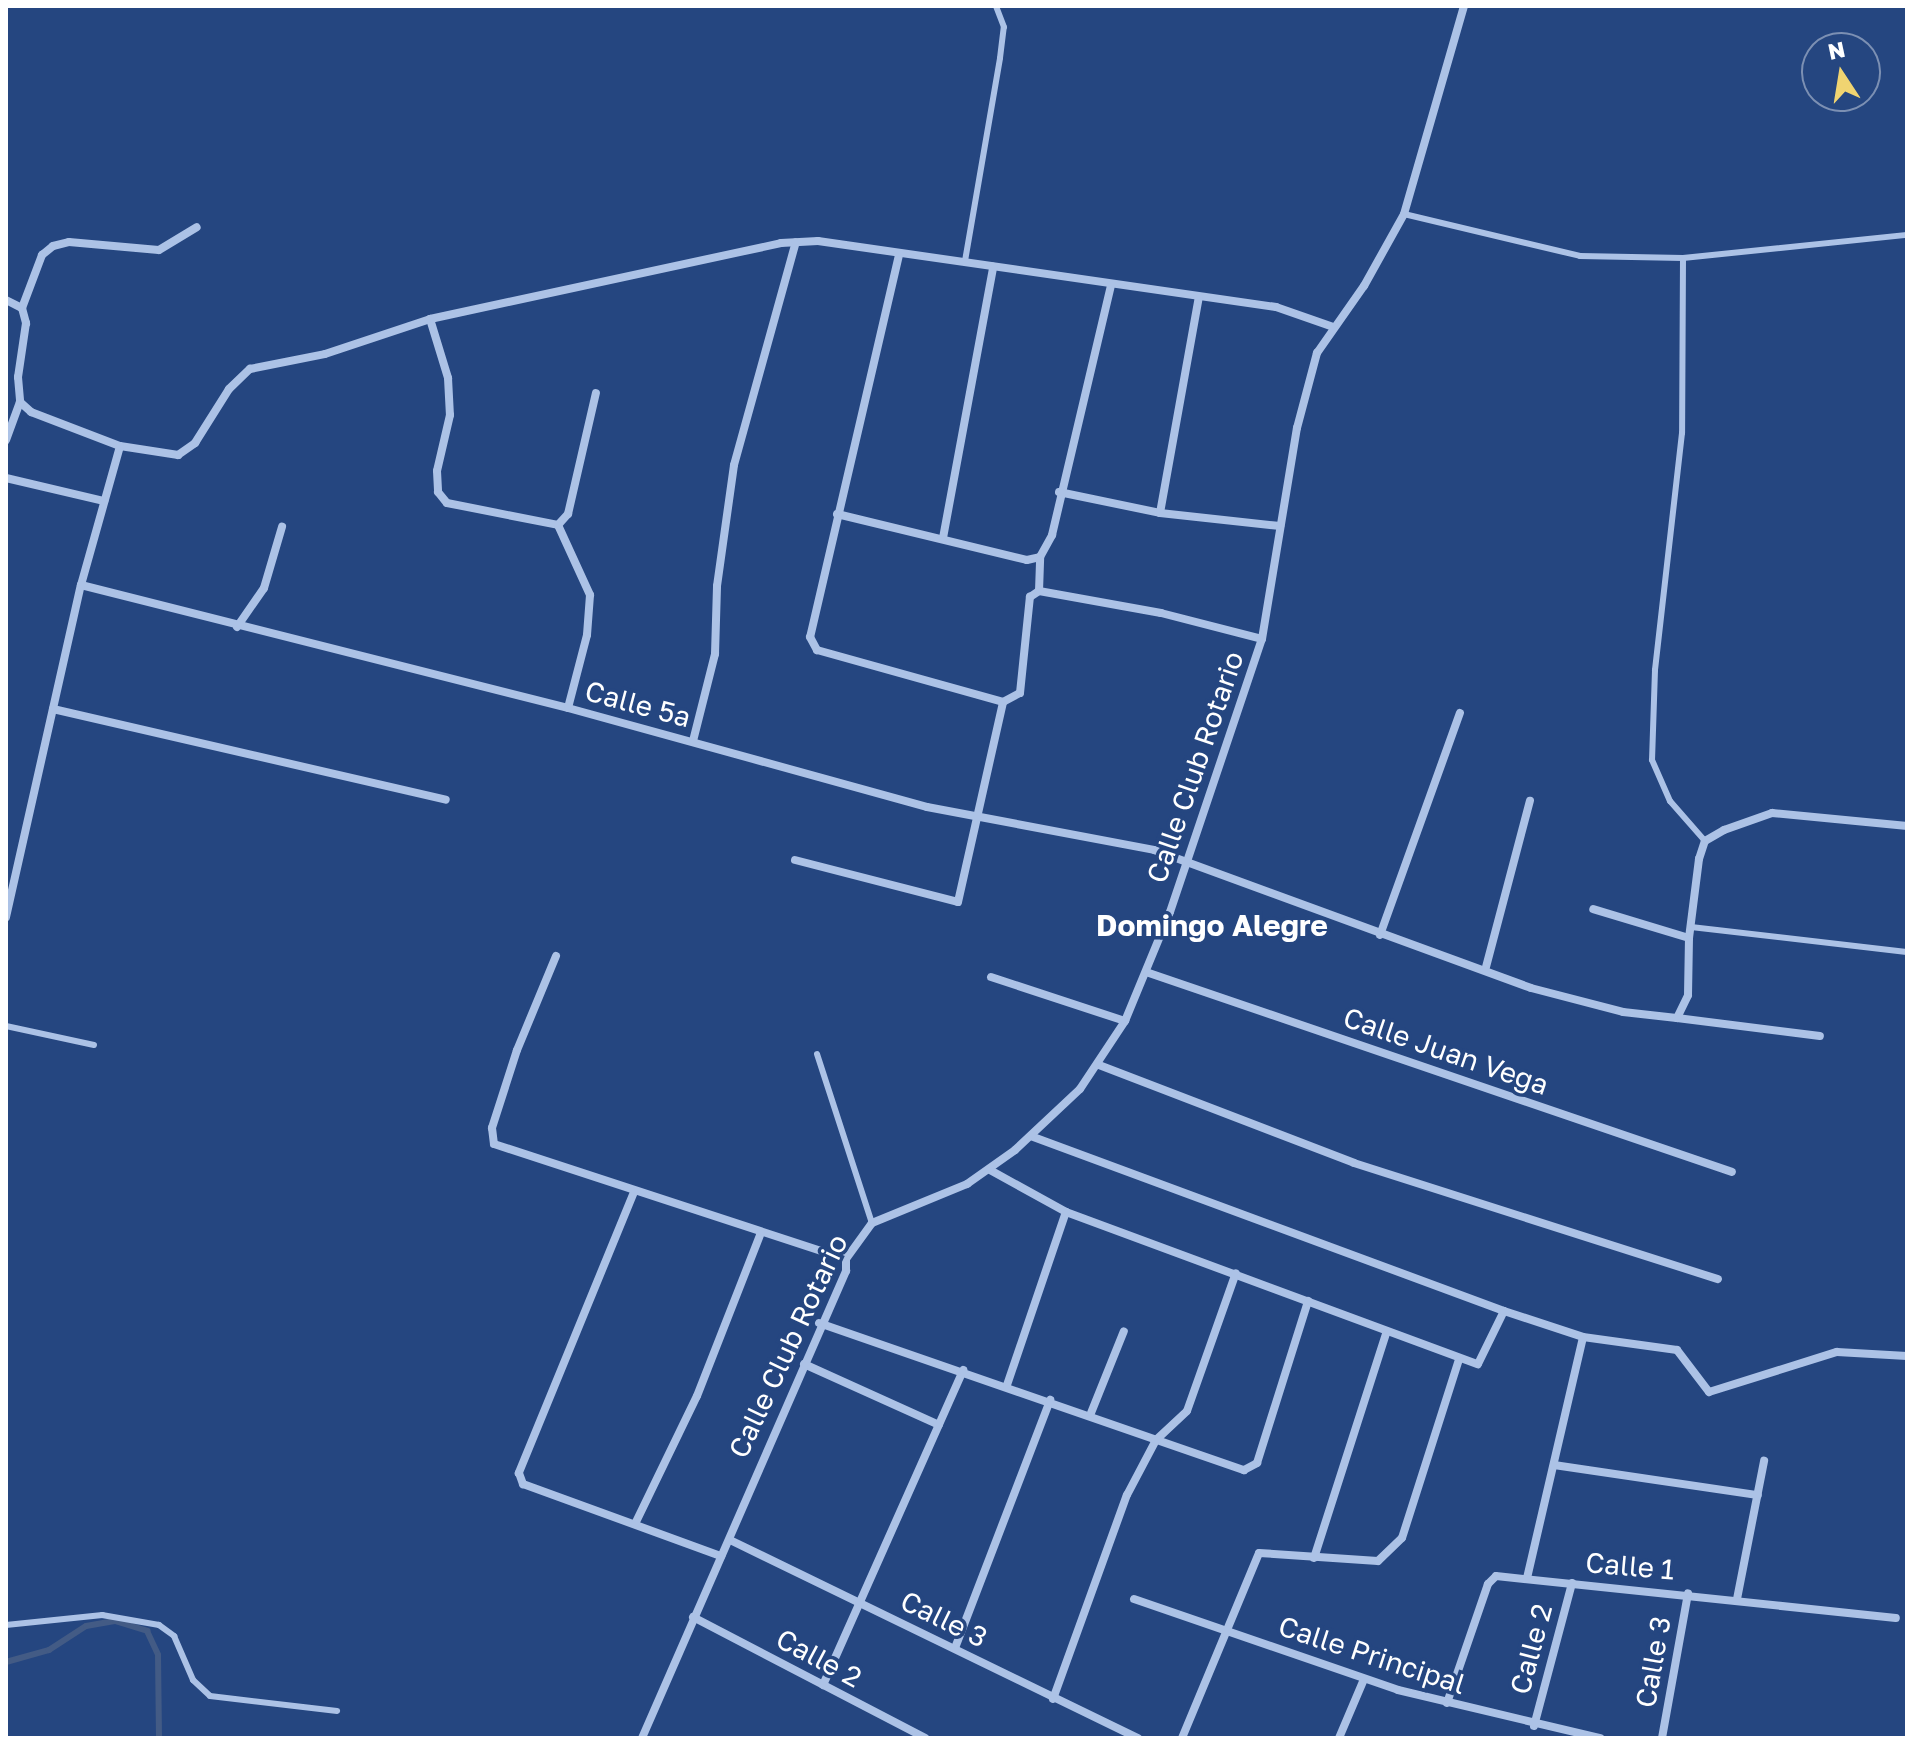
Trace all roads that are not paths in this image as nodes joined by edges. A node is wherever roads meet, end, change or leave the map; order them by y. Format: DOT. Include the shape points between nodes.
graph roads {
  1 [pos="996,6"];
  2 [pos="1464,6"];
  3 [pos="1404,214"];
  4 [pos="197,227"];
  5 [pos="1907,235"];
  6 [pos="796,242"];
  7 [pos="899,255"];
  8 [pos="1683,258"];
  9 [pos="965,261"];
  10 [pos="993,267"];
  11 [pos="1111,285"];
  12 [pos="1199,297"];
  13 [pos="6,300"];
  14 [pos="22,308"];
  15 [pos="430,319"];
  16 [pos="1333,327"];
  17 [pos="596,393"];
  18 [pos="20,402"];
  19 [pos="6,440"];
  20 [pos="120,446"];
  21 [pos="6,478"];
  22 [pos="1059,492"];
  23 [pos="104,501"];
  24 [pos="1160,513"];
  25 [pos="837,514"];
  26 [pos="558,525"];
  27 [pos="1280,526"];
  28 [pos="282,527"];
  29 [pos="943,538"];
  30 [pos="1040,557"];
  31 [pos="81,585"];
  32 [pos="1039,591"];
  33 [pos="237,627"];
  34 [pos="1262,639"];
  35 [pos="1003,702"];
  36 [pos="568,708"];
  37 [pos="53,709"];
  38 [pos="1460,713"];
  39 [pos="693,741"];
  40 [pos="446,800"];
  41 [pos="1530,801"];
  42 [pos="978,815"];
  43 [pos="1907,826"];
  44 [pos="1705,841"];
  45 [pos="795,860"];
  46 [pos="1183,864"];
  47 [pos="10,880"];
  48 [pos="1593,909"];
  49 [pos="6,917"];
  50 [pos="1691,927"];
  51 [pos="1380,935"];
  52 [pos="1689,938"];
  53 [pos="1907,952"];
  54 [pos="556,956"];
  55 [pos="1486,967"];
  56 [pos="1146,972"];
  57 [pos="991,977"];
  58 [pos="1677,1018"];
  59 [pos="1125,1021"];
  60 [pos="6,1026"];
  61 [pos="1820,1036"];
  62 [pos="94,1045"];
  63 [pos="817,1054"];
  64 [pos="1099,1065"];
  65 [pos="1031,1136"];
  66 [pos="990,1170"];
  67 [pos="1732,1172"];
  68 [pos="634,1192"];
  69 [pos="1066,1212"];
  70 [pos="872,1223"];
  71 [pos="761,1233"];
  72 [pos="846,1259"];
  73 [pos="1236,1273"];
  74 [pos="1718,1279"];
  75 [pos="1308,1301"];
  76 [pos="1504,1311"];
  77 [pos="819,1323"];
  78 [pos="1124,1331"];
  79 [pos="1387,1331"];
  80 [pos="1583,1337"];
  81 [pos="1907,1356"];
  82 [pos="1459,1359"];
  83 [pos="804,1364"];
  84 [pos="963,1370"];
  85 [pos="1007,1385"];
  86 [pos="1050,1400"];
  87 [pos="1091,1413"];
  88 [pos="939,1425"];
  89 [pos="1156,1440"];
  90 [pos="1764,1461"];
  91 [pos="1554,1465"];
  92 [pos="1758,1495"];
  93 [pos="635,1524"];
  94 [pos="730,1540"];
  95 [pos="721,1556"];
  96 [pos="1314,1558"];
  97 [pos="1527,1578"];
  98 [pos="1572,1583"];
  99 [pos="1688,1593"];
  100 [pos="1134,1599"];
  101 [pos="1737,1599"];
  102 [pos="861,1603"];
  103 [pos="693,1617"];
  104 [pos="1896,1618"];
  105 [pos="6,1625"];
  106 [pos="1227,1631"];
  107 [pos="955,1648"];
  108 [pos="1364,1679"];
  109 [pos="823,1685"];
  110 [pos="1053,1699"];
  111 [pos="1447,1703"];
  112 [pos="337,1711"];
  113 [pos="1534,1726"];
  114 [pos="642,1738"];
  115 [pos="925,1738"];
  116 [pos="1138,1738"];
  117 [pos="1182,1738"];
  118 [pos="1339,1738"];
  119 [pos="1600,1738"];
  120 [pos="1662,1738"];
  1 -- 9 [label="lane" via="1004,27"];
  2 -- 3 [label="street, Calle Club Rotario"];
  3 -- 8 [label="lane" via="1580,256"];
  3 -- 16 [label="street, Calle Club Rotario" via="1364,286"];
  4 -- 14 [label="street" via="159,250 69,242 53,246 42,255"];
  5 -- 8 [label="lane"];
  6 -- 7 [label="street"];
  6 -- 15 [label="street"];
  6 -- 39 [label="street" via="734,465 717,586 715,654"];
  7 -- 9 [label="street"];
  7 -- 25 [label="street"];
  8 -- 44 [label="lane" via="1682,433 1655,670 1652,760 1670,801"];
  9 -- 10 [label="street"];
  10 -- 11 [label="street"];
  10 -- 29 [label="street"];
  11 -- 12 [label="street"];
  11 -- 22 [label="street"];
  12 -- 16 [label="street" via="1305,314"];
  12 -- 24 [label="street"];
  13 -- 14 [label="street"];
  14 -- 18 [label="street"];
  15 -- 20 [label="street" via="325,354 250,369 229,389 195,443 178,455"];
  15 -- 26 [label="street" via="448,378 450,415 437,471 438,492 447,503"];
  16 -- 27 [label="street, Calle Club Rotario" via="1313,368"];
  17 -- 26 [label="street" via="568,514"];
  18 -- 19 [label="street"];
  18 -- 20 [label="street" via="31,412"];
  20 -- 23 [label="street"];
  21 -- 23 [label="street"];
  22 -- 24 [label="street"];
  22 -- 30 [label="street" via="1052,535"];
  23 -- 31 [label="street"];
  24 -- 27 [label="street"];
  25 -- 29 [label="street"];
  25 -- 35 [label="street" via="810,637 817,650"];
  26 -- 36 [label="street" via="590,595 587,635"];
  27 -- 34 [label="street, Calle Club Rotario"];
  28 -- 33 [label="street" via="264,588"];
  29 -- 30 [label="street" via="1027,560"];
  30 -- 32 [label="street"];
  31 -- 33 [label="street, Calle 5ª"];
  31 -- 37 [label="street"];
  32 -- 34 [label="street" via="1161,613"];
  32 -- 35 [label="street" via="1030,597 1020,693"];
  33 -- 36 [label="street, Calle 5ª"];
  34 -- 46 [label="street, Calle Club Rotario"];
  35 -- 42 [label="street"];
  36 -- 39 [label="street, Calle 5ª"];
  37 -- 40 [label="street"];
  37 -- 47 [label="street"];
  38 -- 51 [label="street"];
  39 -- 42 [label="street, Calle 5ª" via="927,807"];
  41 -- 55 [label="street"];
  42 -- 45 [label="street" via="958,902"];
  42 -- 46 [label="street, Calle 5ª" via="1154,850"];
  43 -- 44 [label="street" via="1772,813"];
  44 -- 50 [label="street"];
  46 -- 51 [label="street, Calle 5ª"];
  46 -- 56 [label="street, Calle Club Rotario"];
  47 -- 49 [label="street"];
  48 -- 52 [label="street"];
  50 -- 52 [label="street"];
  50 -- 53 [label="lane"];
  51 -- 55 [label="street, Calle 5ª"];
  52 -- 58 [label="street" via="1688,995"];
  54 -- 68 [label="street" via="517,1050 492,1128 494,1144"];
  55 -- 58 [label="street, Calle 5ª" via="1531,988 1623,1012"];
  56 -- 59 [label="street, Calle Club Rotario"];
  56 -- 67 [label="street, Calle Juan Vega"];
  57 -- 59 [label="street"];
  58 -- 61 [label="street, Calle 5ª"];
  59 -- 64 [label="street, Calle Club Rotario"];
  60 -- 62 [label="lane"];
  63 -- 70 [label="lane"];
  64 -- 65 [label="street, Calle Club Rotario"];
  64 -- 74 [label="street" via="1354,1163"];
  65 -- 66 [label="street, Calle Club Rotario"];
  65 -- 76 [label="street"];
  66 -- 69 [label="street"];
  66 -- 70 [label="street, Calle Club Rotario" via="937,1200"];
  68 -- 71 [label="street"];
  68 -- 93 [label="street" via="519,1473 523,1484"];
  69 -- 73 [label="street"];
  69 -- 85 [label="street"];
  70 -- 72 [label="street, Calle Club Rotario"];
  71 -- 72 [label="street"];
  71 -- 93 [label="street" via="697,1396"];
  72 -- 77 [label="street, Calle Club Rotario" via="846,1271"];
  73 -- 75 [label="street"];
  73 -- 89 [label="street" via="1187,1411"];
  75 -- 79 [label="street"];
  75 -- 89 [label="street" via="1252,1469"];
  76 -- 80 [label="street"];
  76 -- 82 [label="street" via="1478,1364"];
  77 -- 83 [label="street, Calle Club Rotario"];
  77 -- 84 [label="street"];
  78 -- 87 [label="street"];
  79 -- 82 [label="street"];
  79 -- 96 [label="street"];
  80 -- 81 [label="street" via="1677,1350 1709,1392 1837,1352"];
  80 -- 91 [label="street"];
  82 -- 96 [label="street" via="1402,1538 1378,1561"];
  83 -- 88 [label="street"];
  83 -- 94 [label="street, Calle Club Rotario"];
  84 -- 85 [label="street"];
  84 -- 88 [label="street"];
  85 -- 86 [label="street"];
  86 -- 87 [label="street"];
  86 -- 107 [label="street"];
  87 -- 89 [label="street"];
  88 -- 102 [label="street"];
  89 -- 110 [label="street" via="1127,1495"];
  90 -- 92 [label="street"];
  91 -- 92 [label="street"];
  91 -- 97 [label="street"];
  92 -- 101 [label="street"];
  93 -- 95 [label="street"];
  94 -- 95 [label="street, Calle Club Rotario"];
  94 -- 102 [label="street, Calle 3"];
  95 -- 103 [label="street"];
  96 -- 106 [label="street" via="1259,1553"];
  97 -- 98 [label="street, Calle 1"];
  97 -- 111 [label="street, Calle 1" via="1496,1576 1488,1584"];
  98 -- 99 [label="street, Calle 1"];
  98 -- 113 [label="street, Calle 2"];
  99 -- 101 [label="street, Calle 1"];
  99 -- 120 [label="street, Calle 3"];
  100 -- 106 [label="street, Calle Principal"];
  101 -- 104 [label="street, Calle 1"];
  102 -- 107 [label="street, Calle 3"];
  102 -- 109 [label="street"];
  103 -- 109 [label="street, Calle 2"];
  103 -- 114 [label="street"];
  105 -- 112 [label="lane" via="102,1615 159,1625 174,1636 193,1680 210,1696"];
  106 -- 108 [label="street, Calle Principal"];
  106 -- 117 [label="street"];
  107 -- 110 [label="street, Calle 3"];
  108 -- 111 [label="street, Calle Principal"];
  108 -- 118 [label="street"];
  109 -- 115 [label="street, Calle 2"];
  110 -- 116 [label="street, Calle 3"];
  111 -- 113 [label="street, Calle Principal"];
  113 -- 119 [label="street, Calle Principal"];
}
